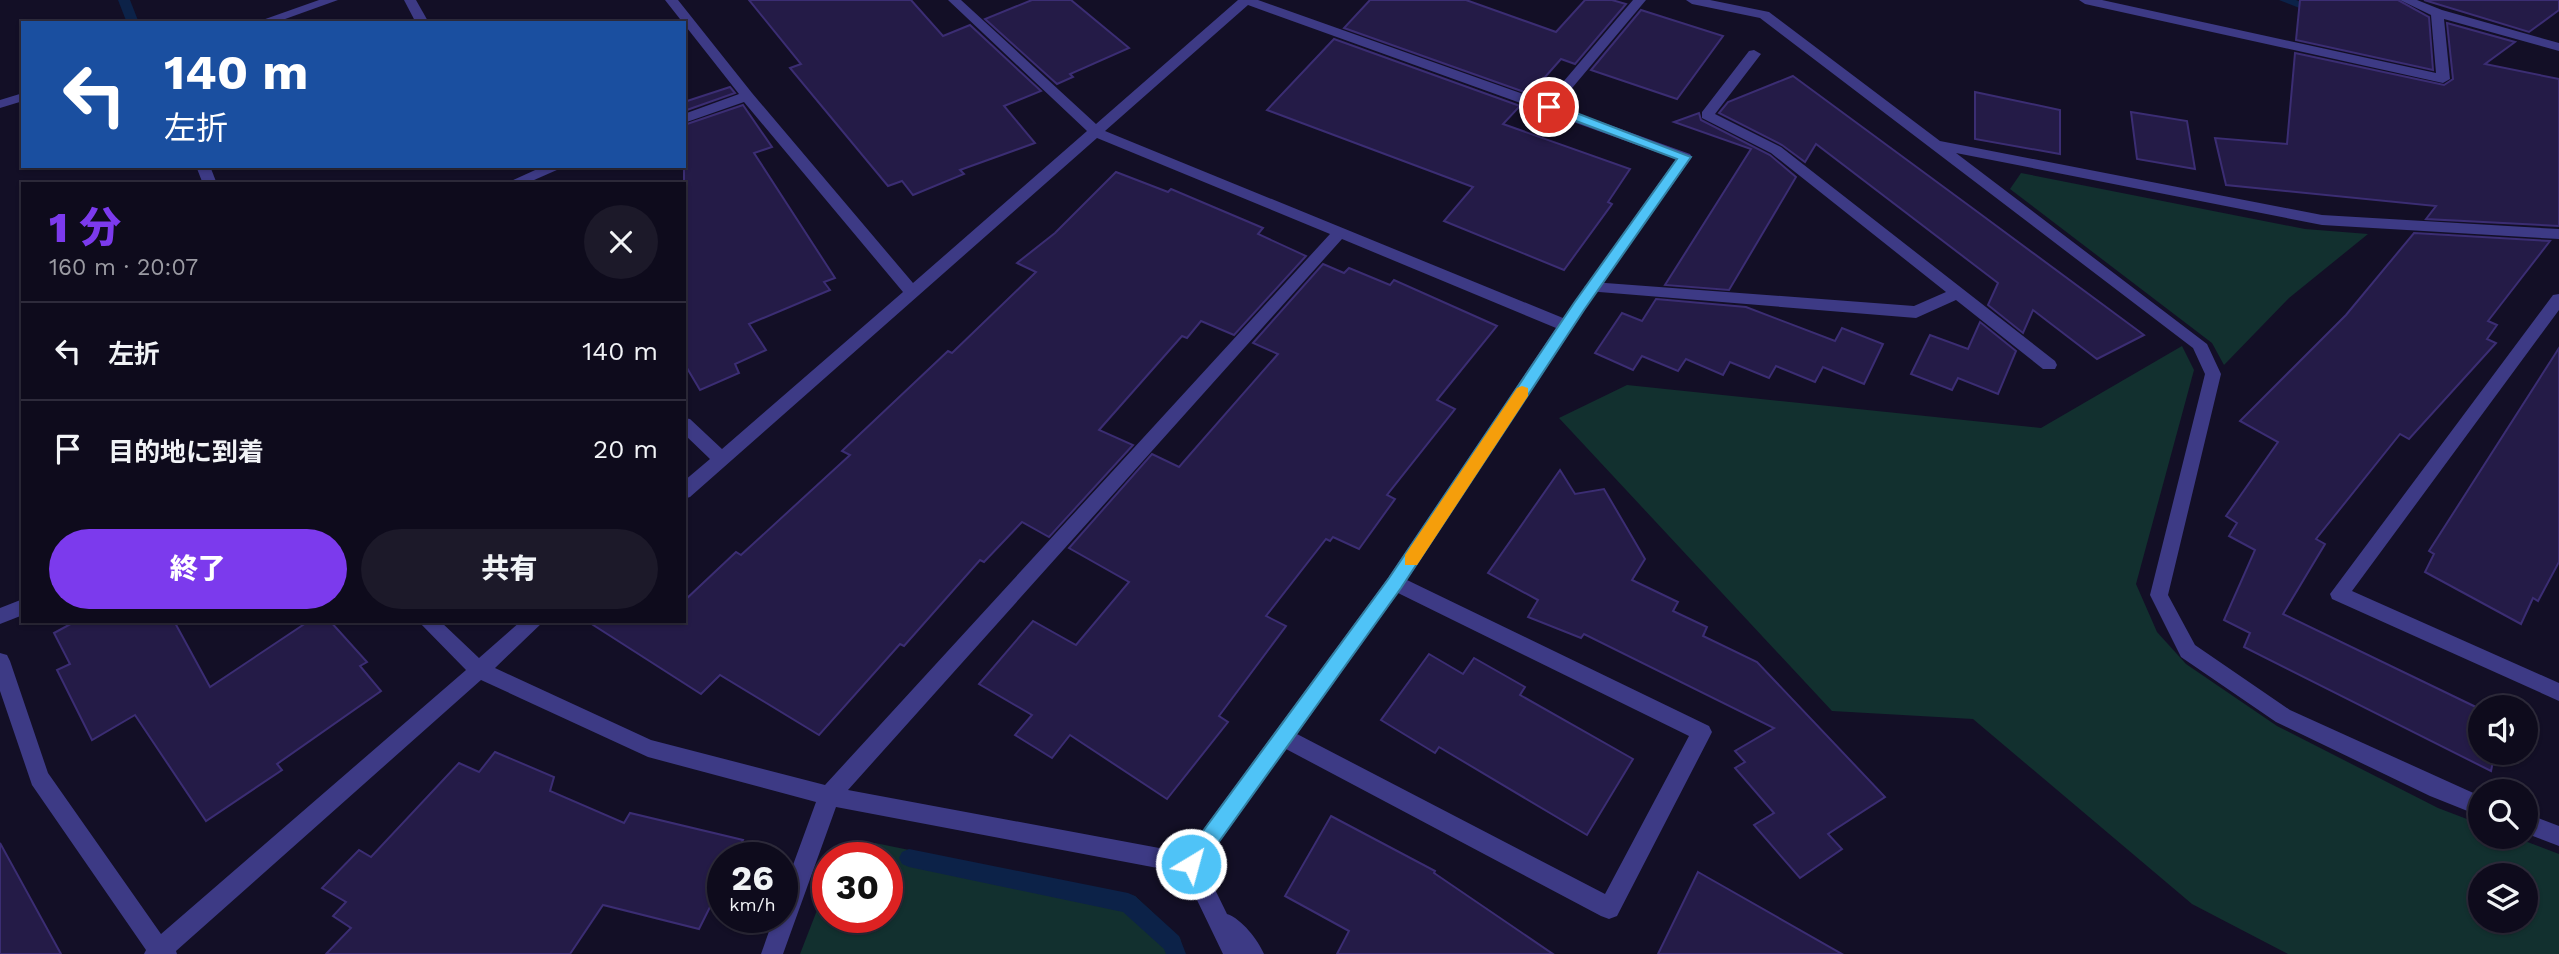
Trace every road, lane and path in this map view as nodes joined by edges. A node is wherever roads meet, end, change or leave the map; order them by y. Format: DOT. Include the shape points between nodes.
graph roads {
  1 [pos="332,0"];
  2 [pos="410,0"];
  3 [pos="671,0"];
  4 [pos="954,0"];
  5 [pos="1246,0"];
  6 [pos="1640,0"];
  7 [pos="1692,0"];
  8 [pos="2085,0"];
  9 [pos="2406,0"];
  10 [pos="2437,13"];
  11 [pos="266,21"];
  12 [pos="422,21"];
  13 [pos="2559,47"];
  14 [pos="1754,54"];
  15 [pos="747,96"];
  16 [pos="21,98"];
  17 [pos="0,104"];
  18 [pos="1549,107"];
  19 [pos="686,119"];
  20 [pos="1096,132"];
  21 [pos="1932,144"];
  22 [pos="554,168"];
  23 [pos="521,182"];
  24 [pos="2559,234"];
  25 [pos="1338,235"];
  26 [pos="1592,287"];
  27 [pos="912,292"];
  28 [pos="1957,293"];
  29 [pos="2559,299"];
  30 [pos="1566,326"];
  31 [pos="2049,365"];
  32 [pos="686,426"];
  33 [pos="721,459"];
  34 [pos="686,490"];
  35 [pos="1395,583"];
  36 [pos="21,608"];
  37 [pos="0,617"];
  38 [pos="429,623"];
  39 [pos="534,623"];
  40 [pos="0,661"];
  41 [pos="480,670"];
  42 [pos="2559,692"];
  43 [pos="1285,738"];
  44 [pos="829,796"];
  45 [pos="2468,801"];
  46 [pos="2538,828"];
  47 [pos="2559,836"];
  48 [pos="1191,864"];
  49 [pos="1217,912"];
  50 [pos="160,953"];
  51 [pos="772,954"];
  52 [pos="1235,954"];
  53 [pos="1253,954"];
  1 -- 11 [label="street"];
  2 -- 12 [label="street"];
  3 -- 15 [label="street"];
  4 -- 20 [label="street"];
  5 -- 18 [label="street"];
  5 -- 20 [label="street"];
  6 -- 18 [label="street"];
  7 -- 21 [label="street" via="1764,15"];
  8 -- 10 [label="street" via="2443,79"];
  9 -- 10 [label="street"];
  10 -- 13 [label="street"];
  14 -- 28 [label="street" via="1707,115 1776,150"];
  15 -- 19 [label="street"];
  15 -- 27 [label="street"];
  16 -- 17 [label="street"];
  18 -- 26 [label="street" via="1685,157"];
  20 -- 25 [label="street"];
  20 -- 27 [label="street"];
  21 -- 24 [label="street" via="2322,220"];
  21 -- 45 [label="street" via="2199,344 2213,374 2159,595 2188,651 2283,716"];
  22 -- 23 [label="street"];
  25 -- 30 [label="street"];
  25 -- 44 [label="street"];
  26 -- 28 [label="street" via="1916,312"];
  26 -- 30 [label="street"];
  27 -- 33 [label="street"];
  28 -- 31 [label="street"];
  29 -- 42 [label="street" via="2339,594"];
  30 -- 35 [label="street"];
  32 -- 33 [label="street"];
  33 -- 34 [label="street"];
  35 -- 43 [label="street"];
  35 -- 43 [label="street" via="1702,732 1609,908"];
  36 -- 37 [label="street"];
  38 -- 41 [label="street"];
  39 -- 41 [label="street"];
  40 -- 50 [label="street" via="39,778"];
  41 -- 44 [label="street" via="648,748"];
  41 -- 50 [label="street"];
  43 -- 48 [label="street"];
  44 -- 48 [label="street"];
  44 -- 51 [label="street"];
  46 -- 47 [label="street"];
  48 -- 49 [label="street"];
  49 -- 52 [label="street"];
  49 -- 53 [label="street"];
}
